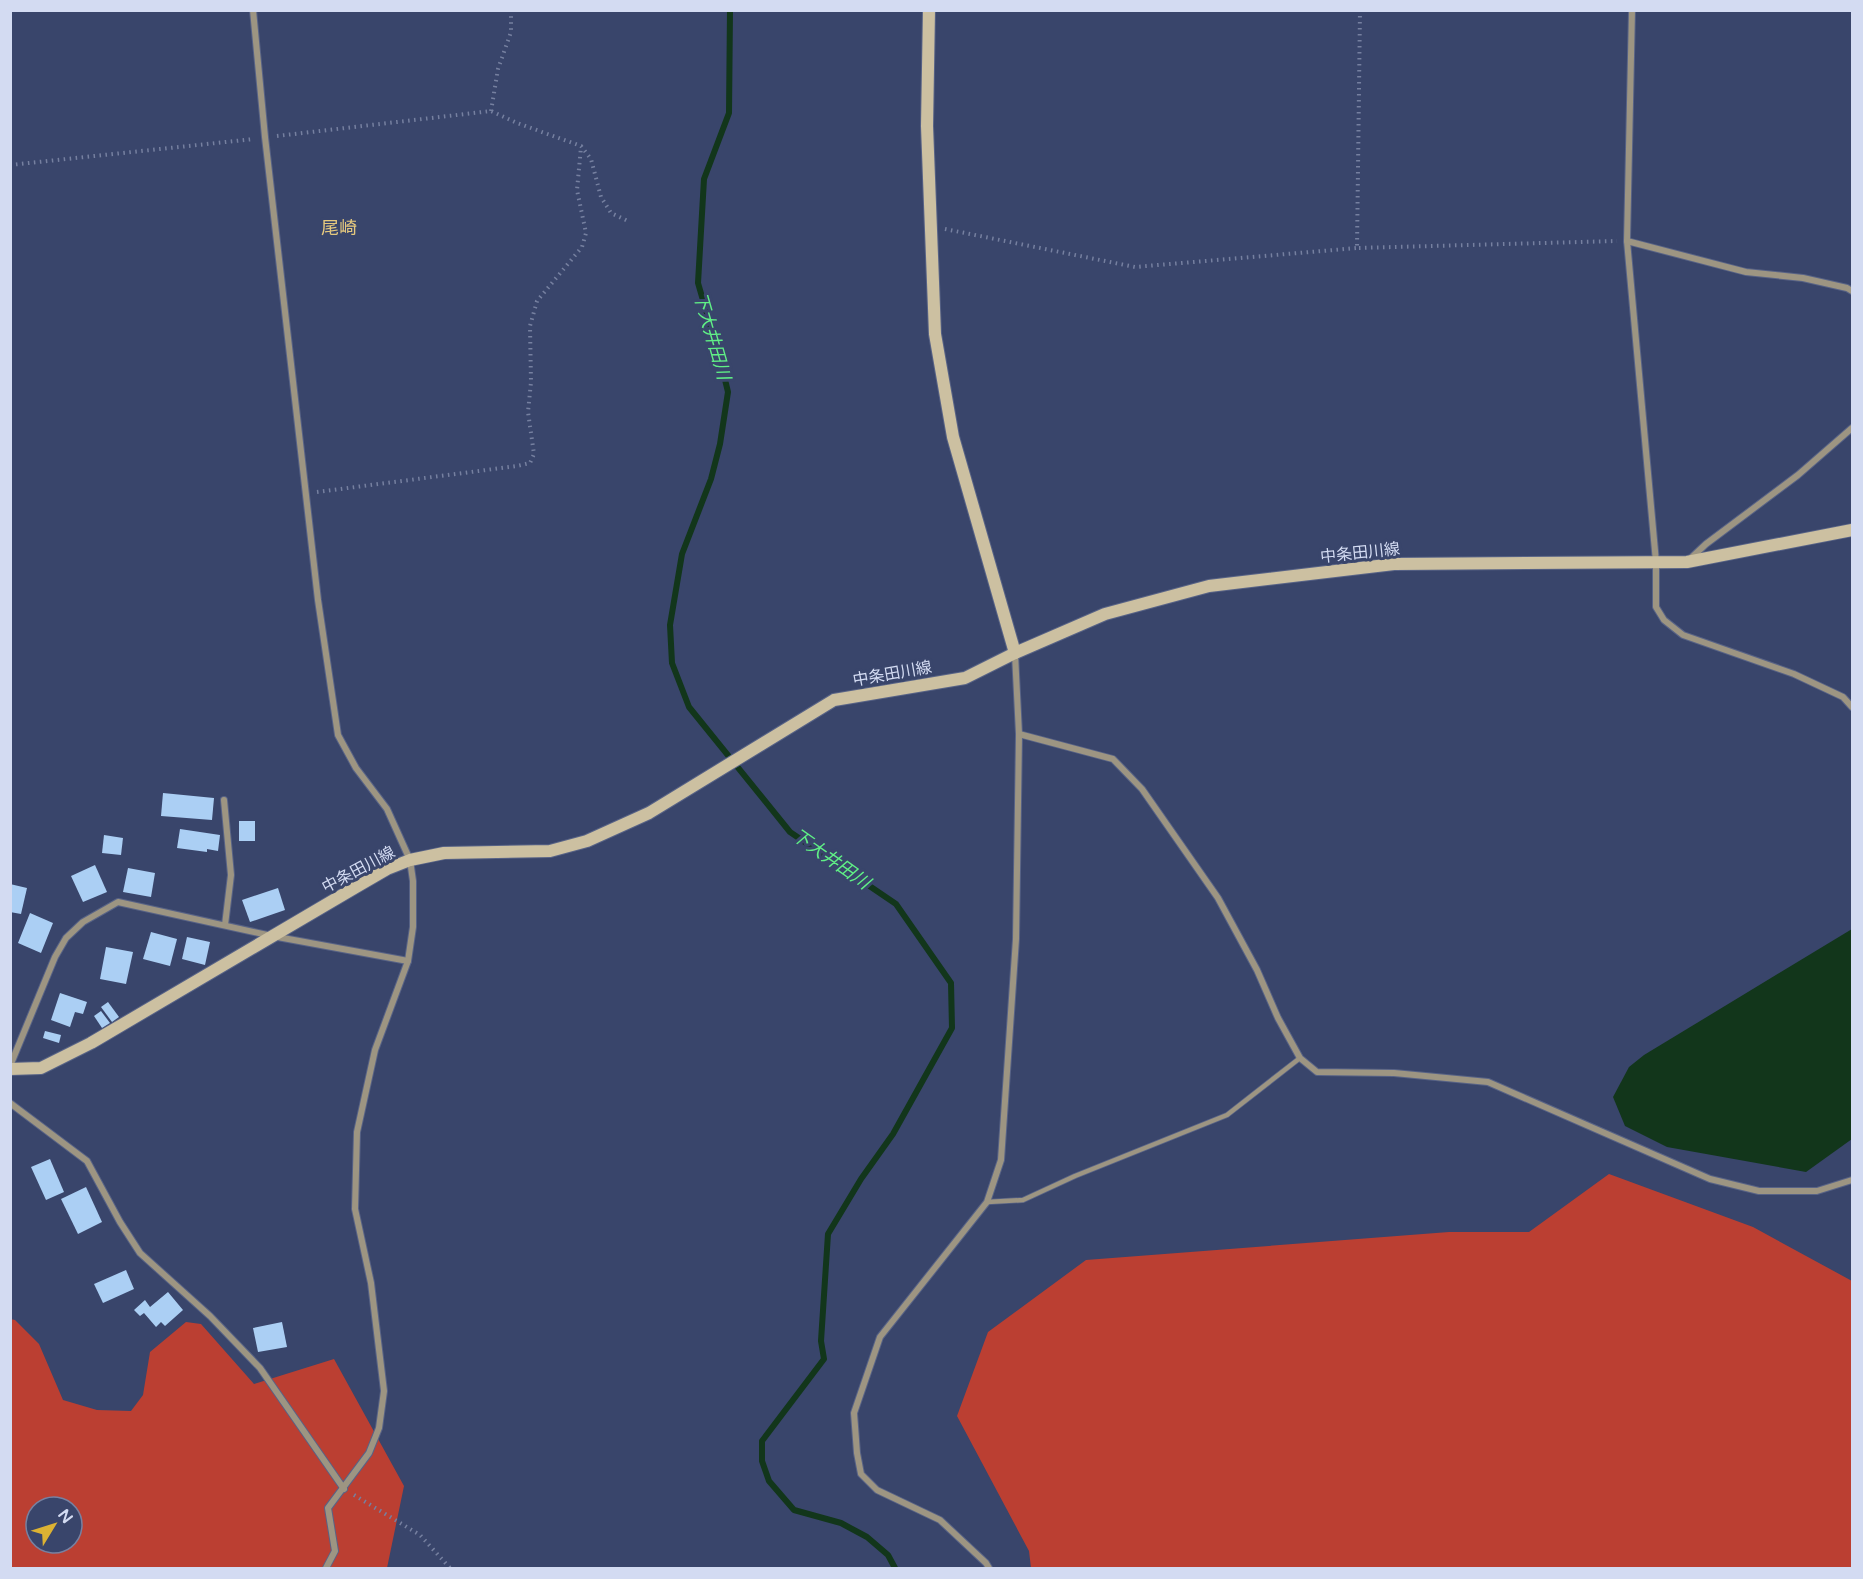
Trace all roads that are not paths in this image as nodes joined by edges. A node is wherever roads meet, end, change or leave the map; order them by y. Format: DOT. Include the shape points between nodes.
graph roads {
  1 [pos="253,10"];
  2 [pos="929,10"];
  3 [pos="1632,10"];
  4 [pos="1627,241"];
  5 [pos="1852,291"];
  6 [pos="1852,428"];
  7 [pos="1852,530"];
  8 [pos="1656,562"];
  9 [pos="1687,562"];
  10 [pos="1015,653"];
  11 [pos="1852,707"];
  12 [pos="1019,734"];
  13 [pos="224,800"];
  14 [pos="410,860"];
  15 [pos="225,925"];
  16 [pos="272,936"];
  17 [pos="408,961"];
  18 [pos="1300,1058"];
  19 [pos="10,1067"];
  20 [pos="10,1103"];
  21 [pos="1852,1179"];
  22 [pos="987,1202"];
  23 [pos="344,1489"];
  24 [pos="326,1569"];
  25 [pos="989,1569"];
  1 -- 14 [label="street" via="325,659 338,735 356,768 387,809"];
  2 -- 10 [label="main road" via="927,126 934,334 953,437"];
  3 -- 4 [label="street"];
  4 -- 5 [label="street" via="1746,272 1803,278"];
  4 -- 8 [label="street"];
  6 -- 9 [label="street"];
  7 -- 9 [label="main road, 中条田川線"];
  8 -- 9 [label="main road, 中条田川線"];
  8 -- 10 [label="main road, 中条田川線" via="1394,564 1209,586 1105,614"];
  8 -- 11 [label="street" via="1656,607 1664,620 1683,635 1794,674 1843,697"];
  10 -- 12 [label="street"];
  10 -- 14 [label="main road, 中条田川線" via="964,678 834,700 649,813 587,841 550,851 444,853"];
  12 -- 18 [label="street" via="1113,759 1142,789 1218,898"];
  12 -- 22 [label="street" via="1016,939 1001,1160"];
  13 -- 15 [label="street" via="231,875"];
  14 -- 16 [label="main road, 中条田川線" via="387,869"];
  14 -- 17 [label="street" via="413,880"];
  15 -- 16 [label="street"];
  15 -- 19 [label="street" via="118,902 83,921 55,957"];
  16 -- 17 [label="street"];
  16 -- 19 [label="main road, 中条田川線" via="91,1043 41,1068"];
  17 -- 23 [label="street" via="375,1050 357,1132 355,1209 371,1284 384,1391 379,1428 369,1453"];
  18 -- 21 [label="street" via="1317,1072 1394,1073 1488,1082 1710,1179 1759,1191 1817,1191"];
  18 -- 22 [label="lane" via="1227,1115 1023,1200"];
  20 -- 23 [label="street" via="87,1161 140,1253 260,1368"];
  22 -- 25 [label="street" via="880,1337 854,1413 861,1474 877,1490 940,1520"];
  23 -- 24 [label="street" via="328,1508 335,1551"];
}
